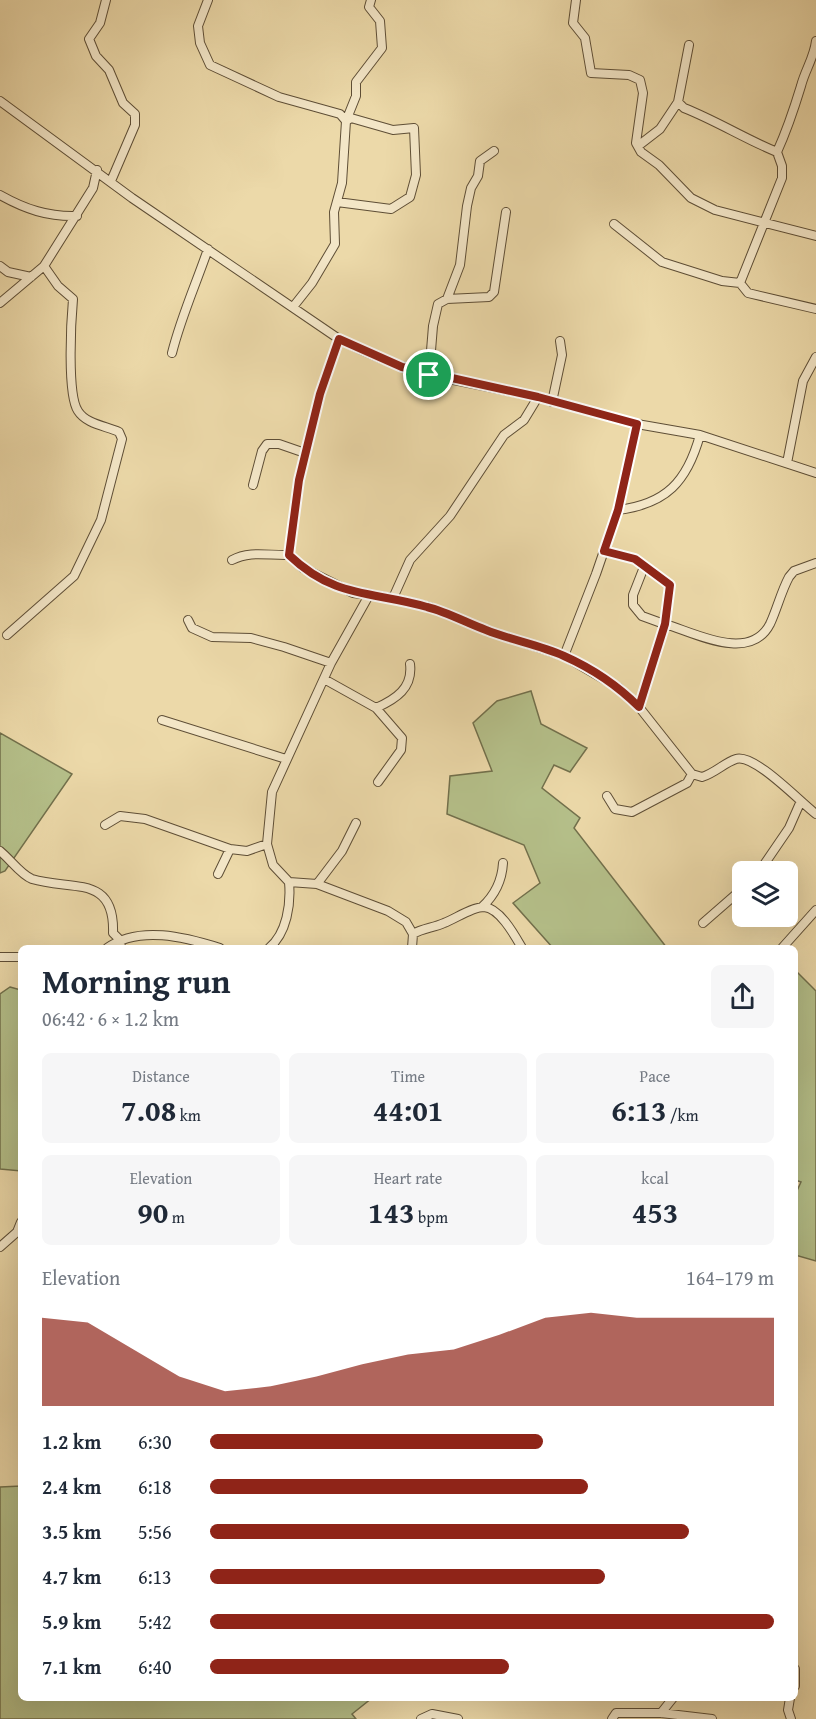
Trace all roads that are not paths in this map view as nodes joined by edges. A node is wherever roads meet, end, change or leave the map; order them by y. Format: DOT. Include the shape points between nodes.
graph roads {
  1 [pos="106,0"];
  2 [pos="208,0"];
  3 [pos="371,0"];
  4 [pos="576,0"];
  5 [pos="816,42"];
  6 [pos="689,45"];
  7 [pos="0,101"];
  8 [pos="678,102"];
  9 [pos="346,121"];
  10 [pos="638,146"];
  11 [pos="495,151"];
  12 [pos="777,152"];
  13 [pos="98,171"];
  14 [pos="111,181"];
  15 [pos="0,195"];
  16 [pos="337,202"];
  17 [pos="506,212"];
  18 [pos="76,216"];
  19 [pos="762,222"];
  20 [pos="614,224"];
  21 [pos="816,236"];
  22 [pos="208,249"];
  23 [pos="0,266"];
  24 [pos="44,266"];
  25 [pos="31,277"];
  26 [pos="740,283"];
  27 [pos="447,299"];
  28 [pos="0,303"];
  29 [pos="293,307"];
  30 [pos="816,309"];
  31 [pos="339,339"];
  32 [pos="560,341"];
  33 [pos="172,353"];
  34 [pos="816,357"];
  35 [pos="429,375"];
  36 [pos="538,397"];
  37 [pos="552,402"];
  38 [pos="637,424"];
  39 [pos="700,435"];
  40 [pos="305,453"];
  41 [pos="787,463"];
  42 [pos="816,473"];
  43 [pos="253,485"];
  44 [pos="618,510"];
  45 [pos="604,551"];
  46 [pos="289,555"];
  47 [pos="232,560"];
  48 [pos="816,563"];
  49 [pos="645,567"];
  50 [pos="368,597"];
  51 [pos="393,598"];
  52 [pos="188,620"];
  53 [pos="665,624"];
  54 [pos="7,635"];
  55 [pos="564,656"];
  56 [pos="331,663"];
  57 [pos="410,664"];
  58 [pos="324,679"];
  59 [pos="639,707"];
  60 [pos="376,708"];
  61 [pos="162,720"];
  62 [pos="286,759"];
  63 [pos="692,774"];
  64 [pos="378,782"];
  65 [pos="607,796"];
  66 [pos="800,803"];
  67 [pos="816,814"];
  68 [pos="356,823"];
  69 [pos="105,825"];
  70 [pos="267,844"];
  71 [pos="230,849"];
  72 [pos="0,851"];
  73 [pos="767,861"];
  74 [pos="503,863"];
  75 [pos="218,874"];
  76 [pos="289,882"];
  77 [pos="316,884"];
  78 [pos="732,898"];
  79 [pos="482,907"];
  80 [pos="816,910"];
  81 [pos="703,923"];
  82 [pos="413,934"];
  83 [pos="121,944"];
  84 [pos="206,945"];
  85 [pos="273,945"];
  86 [pos="412,945"];
  87 [pos="520,945"];
  88 [pos="785,945"];
  89 [pos="0,957"];
  90 [pos="18,957"];
  91 [pos="18,1230"];
  92 [pos="4,1240"];
  93 [pos="0,1247"];
  94 [pos="671,1701"];
  95 [pos="790,1701"];
  96 [pos="661,1713"];
  97 [pos="421,1719"];
  98 [pos="458,1719"];
  99 [pos="612,1719"];
  100 [pos="712,1719"];
  101 [pos="791,1719"];
  1 -- 14 [label="street" via="100,23 89,39 96,56 109,70 123,103 135,114 135,124"];
  2 -- 9 [label="street" via="198,26 200,43 210,65 279,97 340,114"];
  3 -- 9 [label="street" via="369,7 380,21 382,48 356,82 356,96"];
  4 -- 10 [label="street" via="573,23 585,38 591,73 629,75 640,80 644,93 637,128"];
  5 -- 12 [label="street" via="794,114"];
  6 -- 8 [label="street"];
  7 -- 13 [label="street"];
  8 -- 10 [label="street" via="660,129"];
  8 -- 12 [label="street"];
  9 -- 16 [label="street"];
  9 -- 16 [label="street" via="351,118 393,130 414,128 416,175 410,197 391,209"];
  10 -- 19 [label="street" via="691,198 715,210"];
  11 -- 27 [label="street" via="480,161 471,188 460,265"];
  12 -- 19 [label="street" via="782,178"];
  13 -- 14 [label="street"];
  13 -- 18 [label="street"];
  14 -- 22 [label="street"];
  15 -- 18 [label="street" via="24,208 57,217"];
  16 -- 29 [label="street" via="335,244"];
  17 -- 27 [label="street" via="494,292 489,297"];
  18 -- 24 [label="street"];
  19 -- 21 [label="street"];
  19 -- 26 [label="street"];
  20 -- 26 [label="street" via="662,262"];
  22 -- 29 [label="street"];
  22 -- 33 [label="street" via="182,314"];
  23 -- 25 [label="street"];
  24 -- 25 [label="street"];
  24 -- 54 [label="street" via="73,299 71,348 77,410 86,420 119,432 122,439 101,520 74,576"];
  25 -- 28 [label="street"];
  26 -- 30 [label="street" via="748,293"];
  27 -- 35 [label="street" via="438,304"];
  29 -- 31 [label="street"];
  31 -- 35 [label="street"];
  31 -- 40 [label="street"];
  32 -- 37 [label="street" via="562,355"];
  34 -- 41 [label="street" via="803,381"];
  35 -- 36 [label="street"];
  36 -- 37 [label="street"];
  36 -- 51 [label="street" via="524,420 504,435 450,516 410,560"];
  37 -- 38 [label="street"];
  38 -- 39 [label="street"];
  38 -- 44 [label="street"];
  39 -- 41 [label="street"];
  39 -- 44 [label="street" via="688,467 661,499 642,507"];
  40 -- 43 [label="street" via="267,444"];
  40 -- 46 [label="street"];
  41 -- 42 [label="street"];
  44 -- 45 [label="street"];
  45 -- 49 [label="street" via="635,559"];
  45 -- 55 [label="street"];
  46 -- 47 [label="street" via="241,555"];
  46 -- 50 [label="street" via="332,585"];
  48 -- 53 [label="street" via="794,571 789,577 770,625 750,643 734,645"];
  49 -- 53 [label="street" via="670,585"];
  49 -- 53 [label="street" via="633,595 633,605 642,616"];
  50 -- 51 [label="street"];
  50 -- 56 [label="street"];
  51 -- 55 [label="street" via="430,607"];
  52 -- 56 [label="street" via="192,628 212,637 251,638"];
  53 -- 59 [label="street"];
  55 -- 59 [label="street" via="620,688"];
  56 -- 58 [label="street"];
  57 -- 60 [label="street" via="406,686 397,698"];
  58 -- 60 [label="street"];
  58 -- 62 [label="street"];
  59 -- 63 [label="street"];
  60 -- 64 [label="street" via="402,738 401,750"];
  61 -- 62 [label="street"];
  62 -- 70 [label="street" via="272,792"];
  63 -- 65 [label="street" via="687,783 632,812 615,809"];
  63 -- 66 [label="street" via="702,777 737,758 745,759 761,767"];
  66 -- 67 [label="street"];
  66 -- 73 [label="street"];
  68 -- 77 [label="street" via="342,851"];
  69 -- 71 [label="street" via="120,816 145,819"];
  70 -- 71 [label="street" via="247,851"];
  70 -- 76 [label="street" via="273,865"];
  71 -- 75 [label="street"];
  72 -- 83 [label="street" via="30,879 82,887 105,897 114,914 113,933"];
  74 -- 79 [label="street" via="494,893"];
  76 -- 77 [label="street"];
  76 -- 85 [label="street" via="290,906"];
  77 -- 82 [label="street" via="388,911 406,922"];
  78 -- 81 [label="street"];
  79 -- 82 [label="street"];
  79 -- 87 [label="street" via="499,917"];
  80 -- 88 [label="street"];
  82 -- 86 [label="street"];
  83 -- 84 [label="street" via="143,935 184,937"];
  89 -- 90 [label="street"];
  91 -- 92 [label="street"];
  92 -- 93 [label="street"];
  94 -- 96 [label="street"];
  95 -- 101 [label="street"];
  96 -- 99 [label="street" via="616,1713"];
  96 -- 100 [label="street"];
  97 -- 98 [label="street" via="432,1714"];
}
